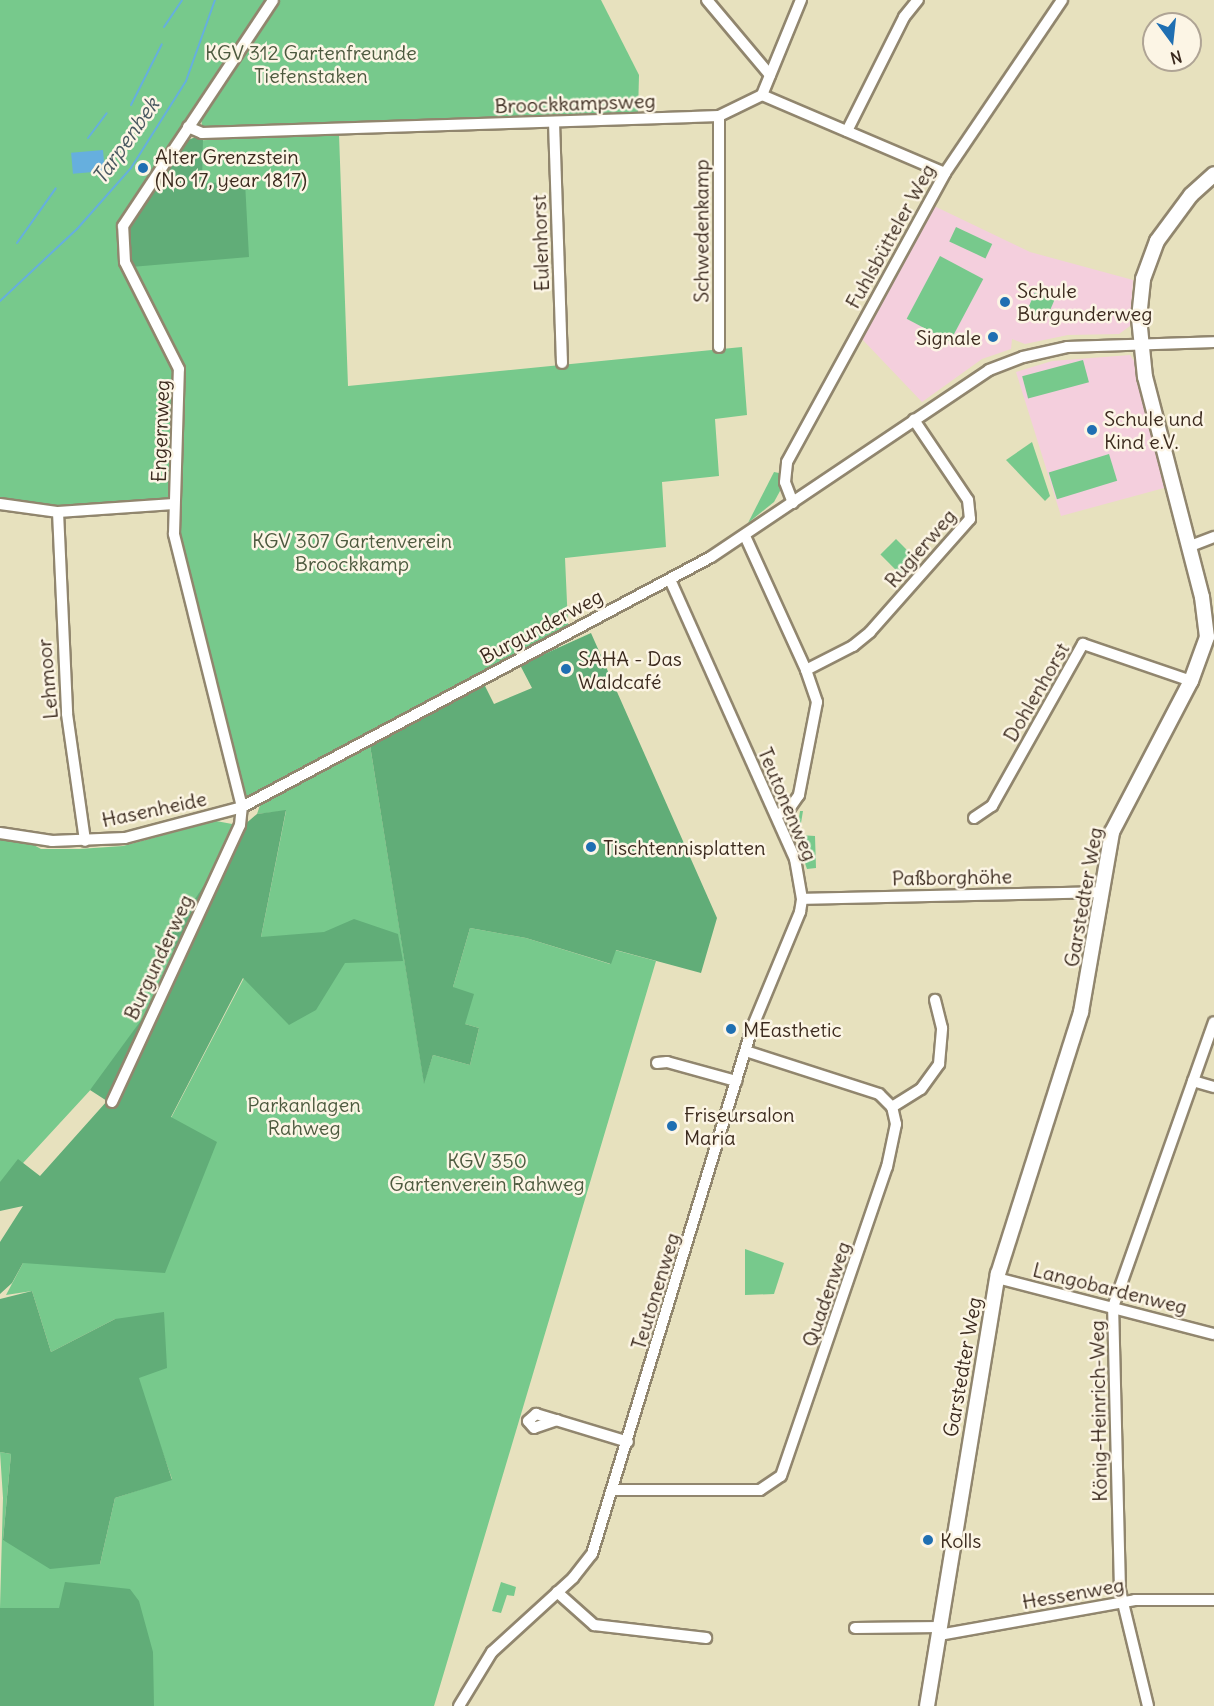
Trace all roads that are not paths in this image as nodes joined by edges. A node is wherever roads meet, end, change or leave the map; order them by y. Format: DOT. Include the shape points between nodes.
graph roads {
  1 [pos="273,0"];
  2 [pos="707,0"];
  3 [pos="801,0"];
  4 [pos="918,0"];
  5 [pos="1062,0"];
  6 [pos="770,75"];
  7 [pos="762,96"];
  8 [pos="719,116"];
  9 [pos="554,123"];
  10 [pos="188,127"];
  11 [pos="847,131"];
  12 [pos="945,173"];
  13 [pos="1214,174"];
  14 [pos="1214,342"];
  15 [pos="1140,343"];
  16 [pos="719,347"];
  17 [pos="562,363"];
  18 [pos="914,420"];
  19 [pos="793,503"];
  20 [pos="0,504"];
  21 [pos="174,504"];
  22 [pos="58,512"];
  23 [pos="745,536"];
  24 [pos="1214,537"];
  25 [pos="1188,547"];
  26 [pos="670,580"];
  27 [pos="1211,628"];
  28 [pos="806,670"];
  29 [pos="1191,681"];
  30 [pos="242,807"];
  31 [pos="777,815"];
  32 [pos="974,818"];
  33 [pos="0,833"];
  34 [pos="85,841"];
  35 [pos="1102,892"];
  36 [pos="802,899"];
  37 [pos="935,1000"];
  38 [pos="1214,1022"];
  39 [pos="746,1051"];
  40 [pos="657,1063"];
  41 [pos="736,1081"];
  42 [pos="1193,1081"];
  43 [pos="1214,1087"];
  44 [pos="112,1102"];
  45 [pos="892,1107"];
  46 [pos="997,1278"];
  47 [pos="1113,1307"];
  48 [pos="1214,1334"];
  49 [pos="557,1420"];
  50 [pos="627,1442"];
  51 [pos="612,1490"];
  52 [pos="557,1592"];
  53 [pos="1214,1600"];
  54 [pos="1123,1603"];
  55 [pos="855,1628"];
  56 [pos="939,1631"];
  57 [pos="706,1638"];
  58 [pos="459,1706"];
  59 [pos="927,1706"];
  60 [pos="1148,1706"];
  1 -- 10 [label="street, Engernweg"];
  2 -- 6 [label="street"];
  3 -- 6 [label="street"];
  4 -- 11 [label="street" via="904,17"];
  5 -- 12 [label="street, Fuhlsbütteler Weg"];
  6 -- 7 [label="street"];
  7 -- 8 [label="street, Broockkampsweg"];
  7 -- 11 [label="street"];
  8 -- 9 [label="street, Broockkampsweg"];
  8 -- 16 [label="street, Schwedenkamp"];
  9 -- 10 [label="street, Broockkampsweg" via="202,133"];
  9 -- 17 [label="street, Eulenhorst"];
  10 -- 21 [label="street, Engernweg" via="129,212 121,242 131,276 179,369"];
  11 -- 12 [label="street"];
  12 -- 19 [label="street, Fuhlsbütteler Weg" via="787,462 785,482"];
  13 -- 15 [label="main road, Garstedter Weg" via="1170,222 1154,248 1142,286"];
  14 -- 15 [label="street, Burgunderweg"];
  15 -- 18 [label="street, Burgunderweg" via="1067,347 1023,357 979,376"];
  15 -- 25 [label="main road, Garstedter Weg"];
  18 -- 19 [label="street, Burgunderweg"];
  18 -- 28 [label="street, Rugierweg" via="968,500 970,519 870,632 853,646"];
  19 -- 23 [label="street, Burgunderweg"];
  20 -- 22 [label="street"];
  21 -- 22 [label="street"];
  21 -- 30 [label="street, Engernweg" via="176,543"];
  22 -- 34 [label="street, Lehmoor" via="66,704"];
  23 -- 26 [label="street, Burgunderweg"];
  23 -- 28 [label="street"];
  24 -- 25 [label="street"];
  25 -- 27 [label="main road, Garstedter Weg"];
  26 -- 30 [label="street, Burgunderweg"];
  26 -- 31 [label="street, Teutonenweg"];
  27 -- 29 [label="main road, Garstedter Weg"];
  28 -- 31 [label="street" via="817,702 802,782 795,803"];
  29 -- 32 [label="street, Dohlenhorst" via="1083,644 992,806"];
  29 -- 35 [label="main road, Garstedter Weg" via="1123,803 1112,832"];
  30 -- 34 [label="street, Hasenheide" via="125,838"];
  30 -- 44 [label="street, Burgunderweg" via="240,825"];
  31 -- 36 [label="street, Teutonenweg" via="795,859"];
  33 -- 34 [label="street, Hasenheide" via="52,841"];
  35 -- 36 [label="street, Paßborghöhe"];
  35 -- 46 [label="main road, Garstedter Weg" via="1081,1012"];
  36 -- 39 [label="street, Teutonenweg"];
  37 -- 45 [label="street" via="942,1028 939,1064 921,1089"];
  38 -- 42 [label="street, König-Heinrich-Weg"];
  39 -- 41 [label="street, Teutonenweg"];
  39 -- 45 [label="street" via="871,1089"];
  40 -- 41 [label="street" via="667,1062"];
  41 -- 50 [label="street, Teutonenweg"];
  42 -- 43 [label="street"];
  42 -- 47 [label="street, König-Heinrich-Weg"];
  45 -- 51 [label="street, Quadenweg" via="896,1133 887,1167 781,1476 767,1488 753,1490"];
  46 -- 47 [label="street, Langobardenweg"];
  46 -- 56 [label="main road, Garstedter Weg"];
  47 -- 48 [label="street, Langobardenweg"];
  47 -- 54 [label="street, König-Heinrich-Weg"];
  49 -- 50 [label="street"];
  50 -- 51 [label="street, Teutonenweg"];
  51 -- 52 [label="street, Teutonenweg" via="592,1554"];
  52 -- 57 [label="street" via="594,1625"];
  52 -- 58 [label="street, Teutonenweg" via="492,1652"];
  53 -- 54 [label="street, Hessenweg"];
  54 -- 56 [label="street, Hessenweg"];
  54 -- 60 [label="street, König-Heinrich-Weg"];
  55 -- 56 [label="street"];
  56 -- 59 [label="main road, Garstedter Weg"];
}
